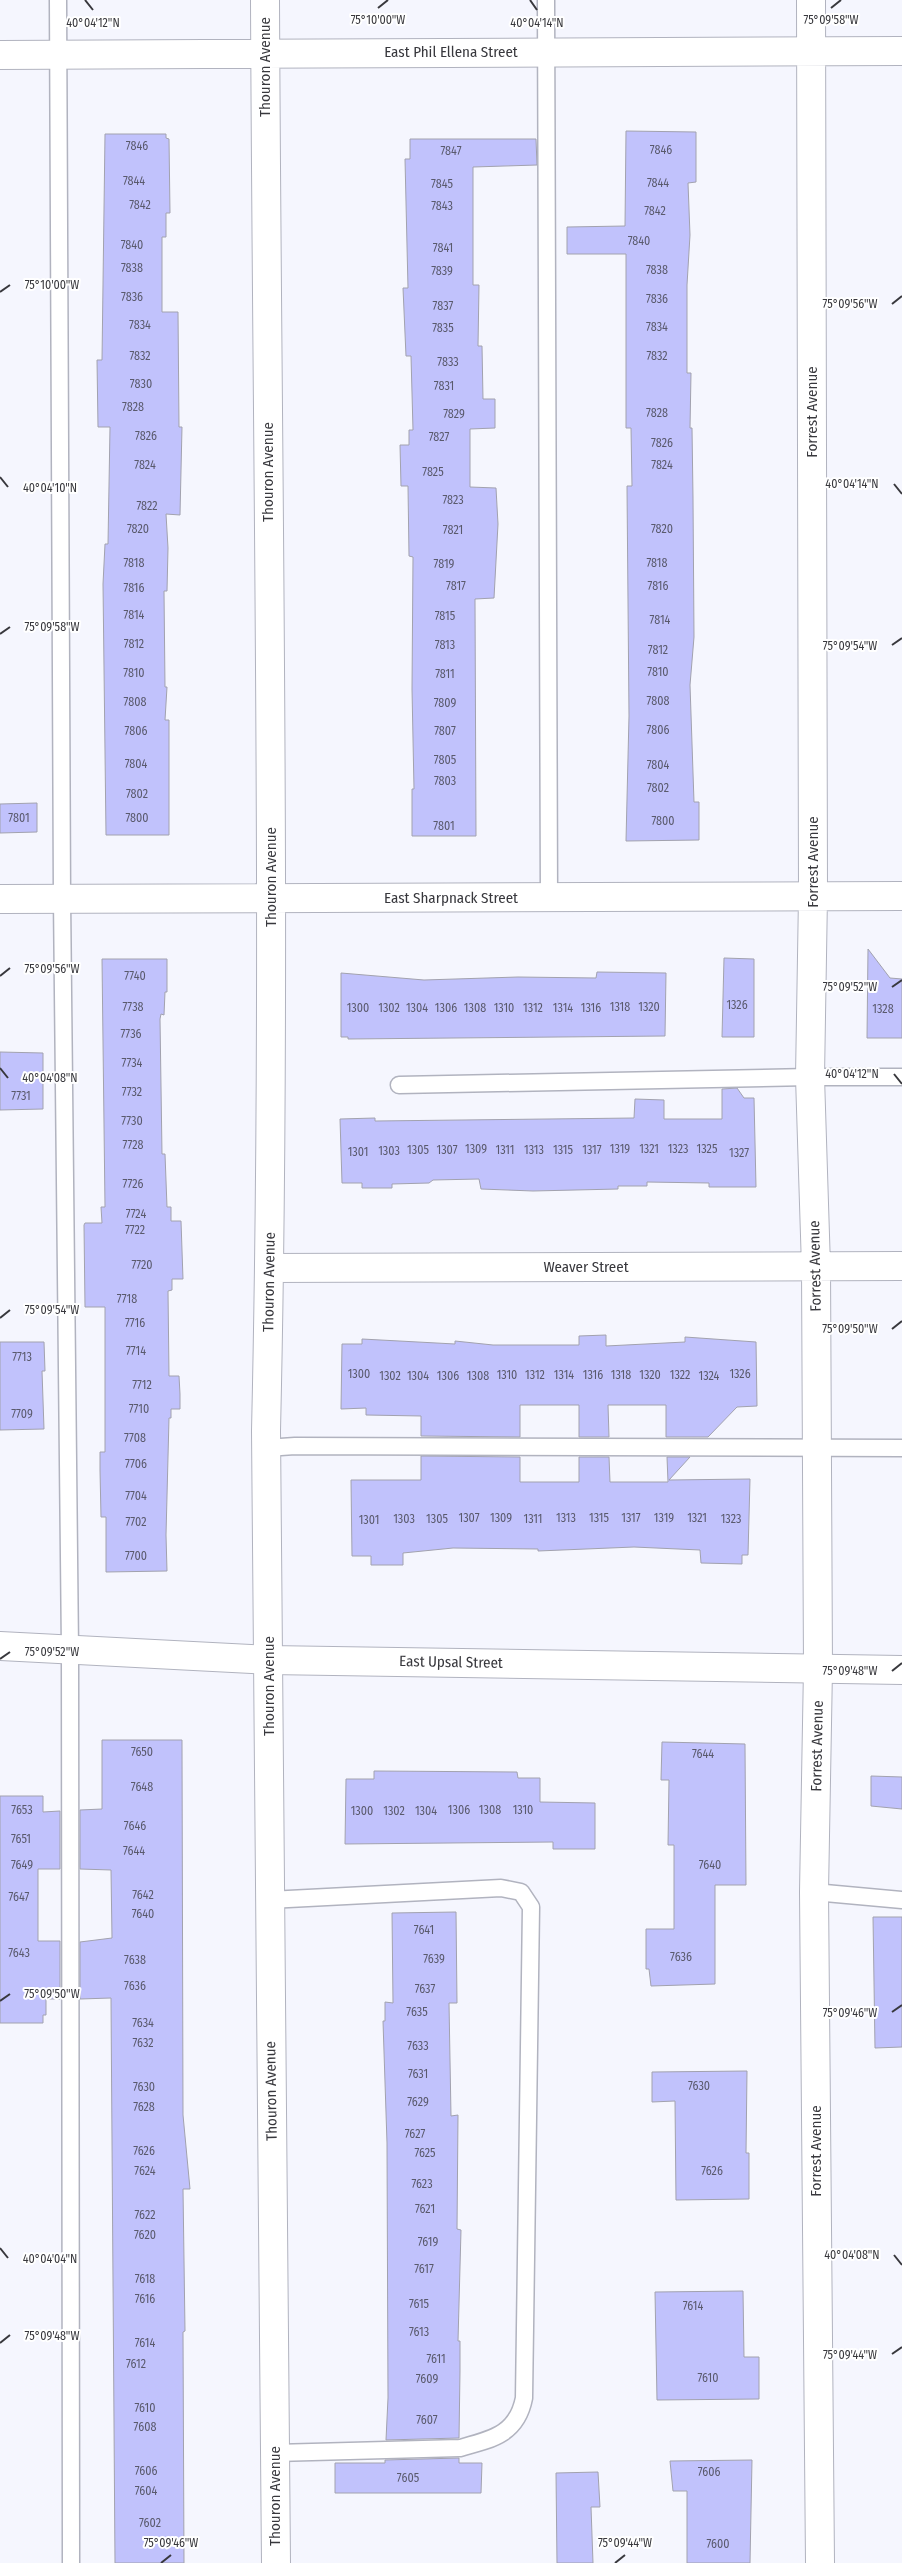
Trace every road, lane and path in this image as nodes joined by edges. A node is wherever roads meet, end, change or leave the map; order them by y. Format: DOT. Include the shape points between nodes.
graph roads {
  1 [pos="58,0"];
  2 [pos="265,0"];
  3 [pos="546,0"];
  4 [pos="811,0"];
  5 [pos="812,51"];
  6 [pos="902,51"];
  7 [pos="546,52"];
  8 [pos="0,54"];
  9 [pos="58,54"];
  10 [pos="265,54"];
  11 [pos="271,896"];
  12 [pos="814,896"];
  13 [pos="902,896"];
  14 [pos="62,898"];
  15 [pos="0,899"];
  16 [pos="549,899"];
  17 [pos="810,1077"];
  18 [pos="902,1078"];
  19 [pos="399,1085"];
  20 [pos="902,1266"];
  21 [pos="816,1267"];
  22 [pos="269,1268"];
  23 [pos="266,1448"];
  24 [pos="817,1448"];
  25 [pos="902,1448"];
  26 [pos="0,1646"];
  27 [pos="70,1650"];
  28 [pos="269,1660"];
  29 [pos="818,1668"];
  30 [pos="902,1670"];
  31 [pos="814,1892"];
  32 [pos="269,1900"];
  33 [pos="902,1900"];
  34 [pos="275,2453"];
  35 [pos="71,2563"];
  36 [pos="276,2563"];
  37 [pos="820,2563"];
  1 -- 9 [label="lane"];
  2 -- 10 [label="street, Thouron Avenue"];
  3 -- 7 [label="lane"];
  4 -- 5 [label="street, Forrest Avenue"];
  5 -- 6 [label="street, East Phil Ellena Street"];
  5 -- 7 [label="street, East Phil Ellena Street"];
  5 -- 12 [label="street, Forrest Avenue"];
  7 -- 10 [label="street, East Phil Ellena Street"];
  7 -- 16 [label="lane"];
  8 -- 9 [label="street, East Phil Ellena Street"];
  9 -- 10 [label="street, East Phil Ellena Street"];
  9 -- 14 [label="lane"];
  10 -- 11 [label="street, Thouron Avenue"];
  11 -- 14 [label="street, East Sharpnack Street"];
  11 -- 16 [label="street, East Sharpnack Street"];
  11 -- 22 [label="street, Thouron Avenue"];
  12 -- 13 [label="street, East Sharpnack Street"];
  12 -- 16 [label="street, East Sharpnack Street"];
  12 -- 17 [label="street, Forrest Avenue"];
  14 -- 15 [label="street, East Sharpnack Street"];
  14 -- 27 [label="lane"];
  17 -- 18 [label="lane"];
  17 -- 19 [label="lane"];
  17 -- 21 [label="street, Forrest Avenue"];
  20 -- 21 [label="street, Weaver Street"];
  21 -- 22 [label="street, Weaver Street"];
  21 -- 24 [label="street, Forrest Avenue"];
  22 -- 23 [label="street, Thouron Avenue"];
  23 -- 24 [label="lane"];
  23 -- 28 [label="street, Thouron Avenue"];
  24 -- 25 [label="lane"];
  24 -- 29 [label="street, Forrest Avenue"];
  26 -- 27 [label="street, East Upsal Street"];
  27 -- 28 [label="street, East Upsal Street"];
  27 -- 35 [label="lane"];
  28 -- 29 [label="street, East Upsal Street"];
  28 -- 32 [label="street, Thouron Avenue"];
  29 -- 30 [label="street, East Upsal Street"];
  29 -- 31 [label="street, Forrest Avenue"];
  31 -- 33 [label="lane"];
  31 -- 37 [label="street, Forrest Avenue"];
  32 -- 34 [label="street, Thouron Avenue"];
  32 -- 34 [label="lane" via="501,1888 521,1892 531,1907 524,2389 521,2414 512,2428 484,2442 460,2448"];
  34 -- 36 [label="street, Thouron Avenue"];
}
